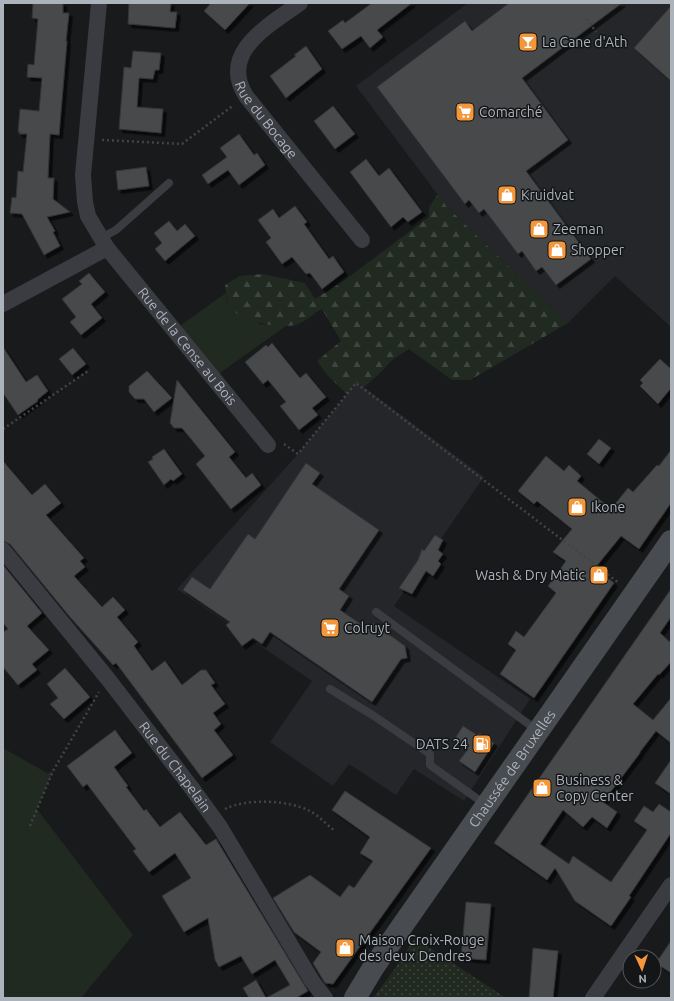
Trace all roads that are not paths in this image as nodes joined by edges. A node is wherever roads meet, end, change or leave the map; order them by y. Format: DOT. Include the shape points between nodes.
graph roads {
  1 [pos="100,3"];
  2 [pos="300,3"];
  3 [pos="170,183"];
  4 [pos="362,240"];
  5 [pos="104,243"];
  6 [pos="3,304"];
  7 [pos="268,445"];
  8 [pos="671,541"];
  9 [pos="3,550"];
  10 [pos="376,612"];
  11 [pos="330,689"];
  12 [pos="539,731"];
  13 [pos="487,805"];
  14 [pos="671,884"];
  15 [pos="325,998"];
  16 [pos="355,998"];
  17 [pos="593,998"];
  1 -- 5 [label="street, Rue de la Cense au Bois" via="84,175 88,216"];
  2 -- 4 [label="street, Rue du Bocage" via="248,44 241,56 238,77 246,96"];
  3 -- 5 [label="lane"];
  5 -- 6 [label="street"];
  5 -- 7 [label="street, Rue de la Cense au Bois"];
  8 -- 12 [label="street, Chaussée de Bruxelles"];
  9 -- 15 [label="street, Rue du Chapelain" via="108,679 220,827 312,981"];
  10 -- 12 [label="lane"];
  11 -- 13 [label="lane" via="430,754 430,765"];
  12 -- 13 [label="street, Chaussée de Bruxelles"];
  13 -- 16 [label="street, Chaussée de Bruxelles"];
  14 -- 17 [label="street"];
}
